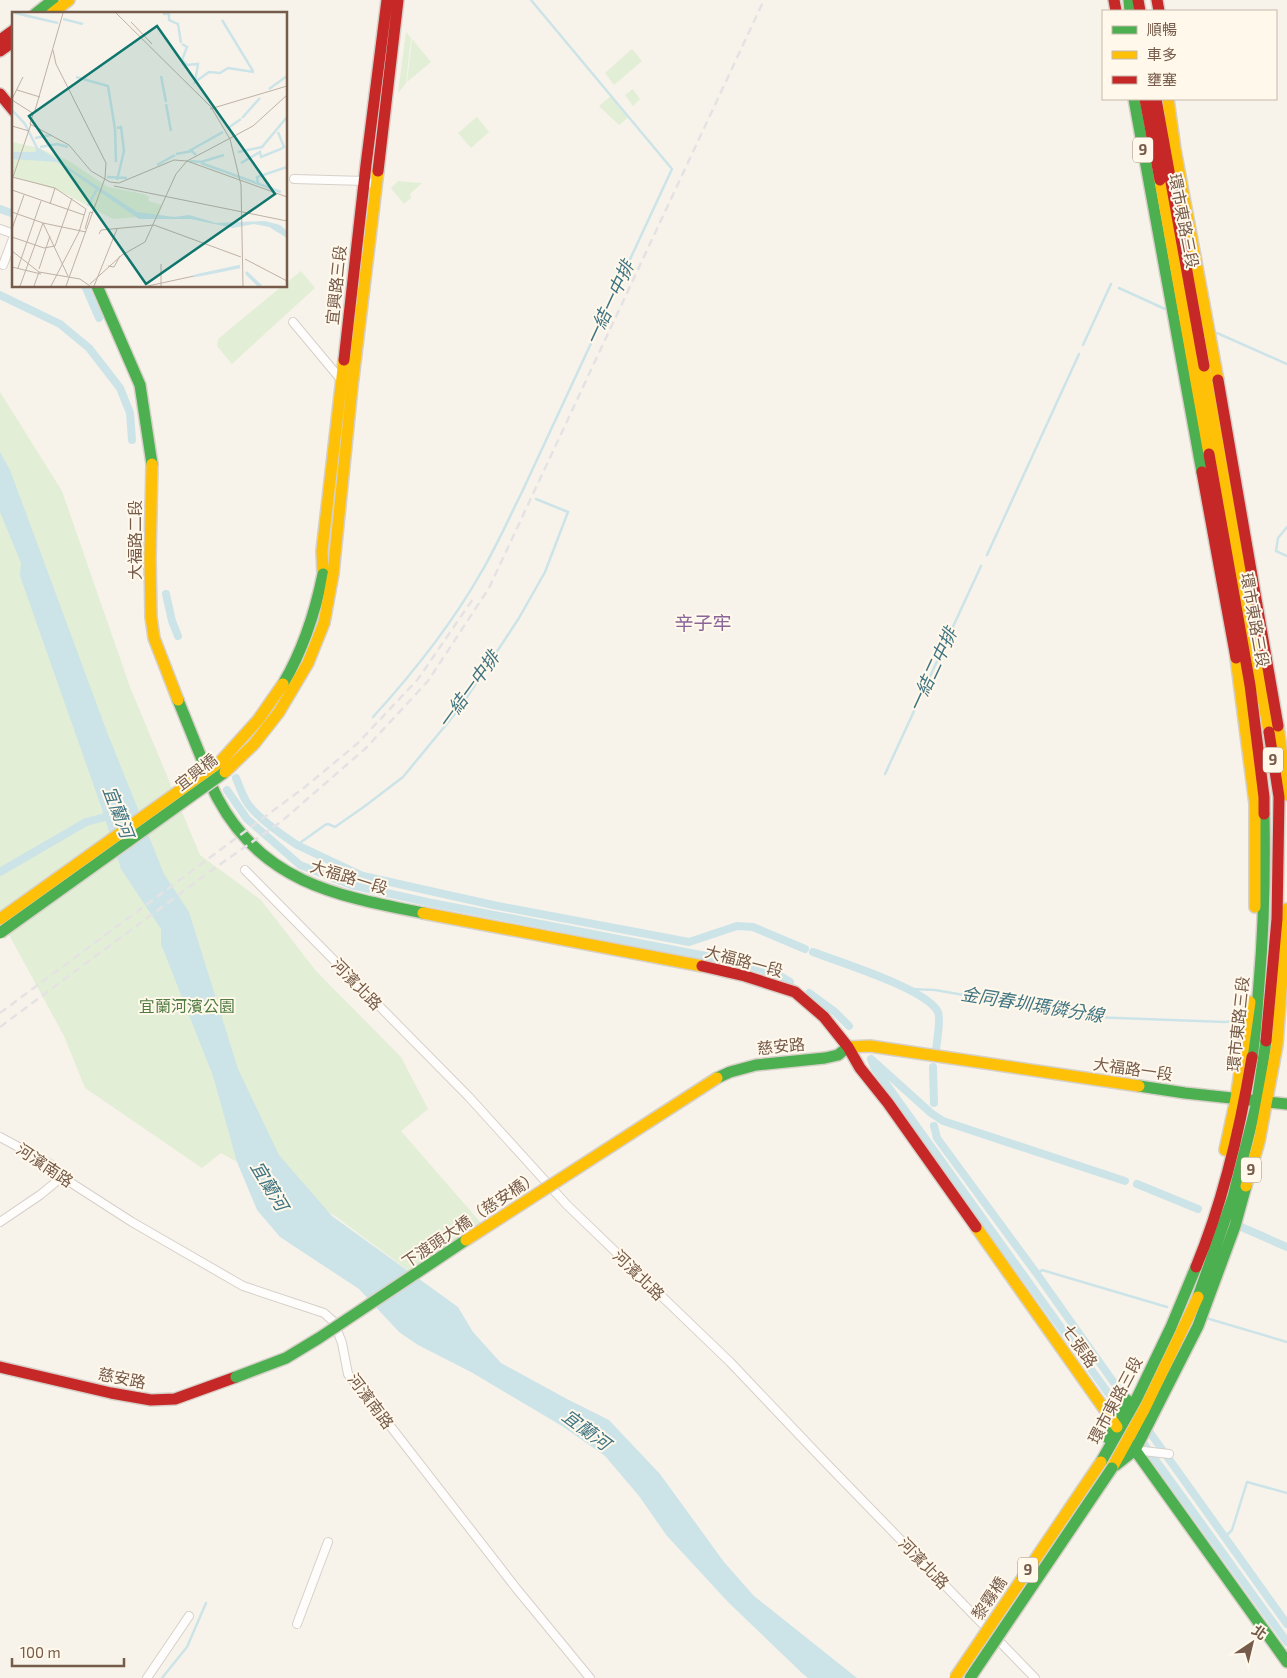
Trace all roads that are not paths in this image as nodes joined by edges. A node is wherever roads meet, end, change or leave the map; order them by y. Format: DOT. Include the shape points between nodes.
graph roads {
  1 [pos="69,0"];
  2 [pos="387,0"];
  3 [pos="398,0"];
  4 [pos="48,7"];
  5 [pos="12,31"];
  6 [pos="0,40"];
  7 [pos="12,42"];
  8 [pos="0,51"];
  9 [pos="0,94"];
  10 [pos="1134,100"];
  11 [pos="1145,100"];
  12 [pos="1156,100"];
  13 [pos="1168,100"];
  14 [pos="12,109"];
  15 [pos="294,179"];
  16 [pos="365,181"];
  17 [pos="377,186"];
  18 [pos="0,229"];
  19 [pos="12,234"];
  20 [pos="12,241"];
  21 [pos="4,265"];
  22 [pos="98,288"];
  23 [pos="293,322"];
  24 [pos="341,382"];
  25 [pos="352,387"];
  26 [pos="328,574"];
  27 [pos="215,791"];
  28 [pos="1264,797"];
  29 [pos="1284,798"];
  30 [pos="1260,807"];
  31 [pos="1282,814"];
  32 [pos="245,870"];
  33 [pos="1287,908"];
  34 [pos="0,919"];
  35 [pos="0,933"];
  36 [pos="1276,946"];
  37 [pos="848,1047"];
  38 [pos="717,1078"];
  39 [pos="1251,1101"];
  40 [pos="1287,1104"];
  41 [pos="0,1137"];
  42 [pos="62,1177"];
  43 [pos="0,1222"];
  44 [pos="0,1366"];
  45 [pos="236,1377"];
  46 [pos="1149,1412"];
  47 [pos="1116,1425"];
  48 [pos="1127,1439"];
  49 [pos="1135,1450"];
  50 [pos="1169,1454"];
  51 [pos="1101,1462"];
  52 [pos="1112,1468"];
  53 [pos="328,1542"];
  54 [pos="189,1616"];
  55 [pos="297,1624"];
  56 [pos="1287,1662"];
  57 [pos="147,1678"];
  58 [pos="590,1678"];
  59 [pos="956,1678"];
  60 [pos="970,1678"];
  61 [pos="1035,1678"];
  1 -- 4 [label="main road"];
  2 -- 16 [label="main road, 宜興路三段"];
  3 -- 17 [label="main road, 宜興路三段"];
  5 -- 6 [label="main road"];
  7 -- 8 [label="main road"];
  9 -- 14 [label="main road"];
  10 -- 30 [label="main road, 環市東路三段 / 9" via="1240,680"];
  11 -- 28 [label="main road, 環市東路三段 / 9" via="1250,685"];
  12 -- 29 [label="main road, 環市東路三段 / 9"];
  13 -- 29 [label="main road, 環市東路三段 / 9" via="1274,696"];
  15 -- 16 [label="street"];
  16 -- 17 [label="street"];
  16 -- 24 [label="main road, 宜興路三段"];
  17 -- 25 [label="main road, 宜興路三段"];
  18 -- 19 [label="street"];
  20 -- 21 [label="street"];
  22 -- 27 [label="main road, 大福路二段" via="140,385 152,459 151,617 154,638"];
  23 -- 24 [label="street"];
  24 -- 25 [label="street"];
  24 -- 26 [label="main road, 宜興路三段" via="322,551"];
  25 -- 26 [label="main road, 宜興路三段"];
  26 -- 34 [label="main road, 宜興橋, bridge" via="290,674 245,738 221,761"];
  26 -- 35 [label="main road, 宜興橋, bridge" via="324,623 308,663 279,712 254,744 221,776"];
  27 -- 37 [label="main road, 大福路一段" via="236,829 250,843 295,878 324,890 373,904 692,964 772,984 795,992 824,1017"];
  28 -- 29 [label="main road"];
  28 -- 30 [label="main road"];
  29 -- 31 [label="main road, 環市東路三段 / 9"];
  30 -- 31 [label="main road"];
  30 -- 39 [label="main road, 環市東路三段 / 9" via="1254,945 1246,1030"];
  31 -- 36 [label="main road, 環市東路三段 / 9"];
  32 -- 61 [label="street, 河濱北路" via="469,1097 567,1206 730,1362"];
  33 -- 36 [label="main road"];
  33 -- 39 [label="main road, 環市東路三段 / 9" via="1278,1045"];
  36 -- 39 [label="main road, 環市東路三段 / 9" via="1266,1046"];
  37 -- 38 [label="main road, 慈安路" via="838,1055 748,1066"];
  37 -- 39 [label="main road, 大福路一段" via="870,1046"];
  37 -- 47 [label="main road, 七張路"];
  38 -- 45 [label="main road, 下渡頭大橋（慈安橋）, bridge" via="319,1338 286,1358"];
  39 -- 40 [label="main road, 大福路一段"];
  39 -- 46 [label="main road, 環市東路三段 / 9" via="1259,1142 1235,1226 1198,1326"];
  39 -- 47 [label="main road, 環市東路三段 / 9" via="1222,1164 1204,1226 1177,1296 1133,1398"];
  41 -- 42 [label="street, 河濱南路" via="50,1164"];
  42 -- 43 [label="street"];
  42 -- 58 [label="street, 河濱南路" via="243,1286 324,1313 334,1322 348,1374"];
  44 -- 45 [label="main road, 慈安路" via="151,1400 189,1395"];
  46 -- 48 [label="main road, 環市東路三段 / 9"];
  46 -- 49 [label="main road, 環市東路三段 / 9"];
  47 -- 48 [label="main road, 七張路"];
  47 -- 51 [label="main road, 環市東路三段 / 9"];
  48 -- 49 [label="main road, 七張路"];
  48 -- 52 [label="main road, 環市東路三段 / 9"];
  49 -- 50 [label="street"];
  49 -- 52 [label="main road, 環市東路三段 / 9"];
  49 -- 56 [label="main road, 七張路"];
  51 -- 59 [label="main road, 黎霧橋 / 9, bridge"];
  52 -- 60 [label="main road, 黎霧橋 / 9, bridge"];
  53 -- 55 [label="street"];
  54 -- 57 [label="street"];
}
